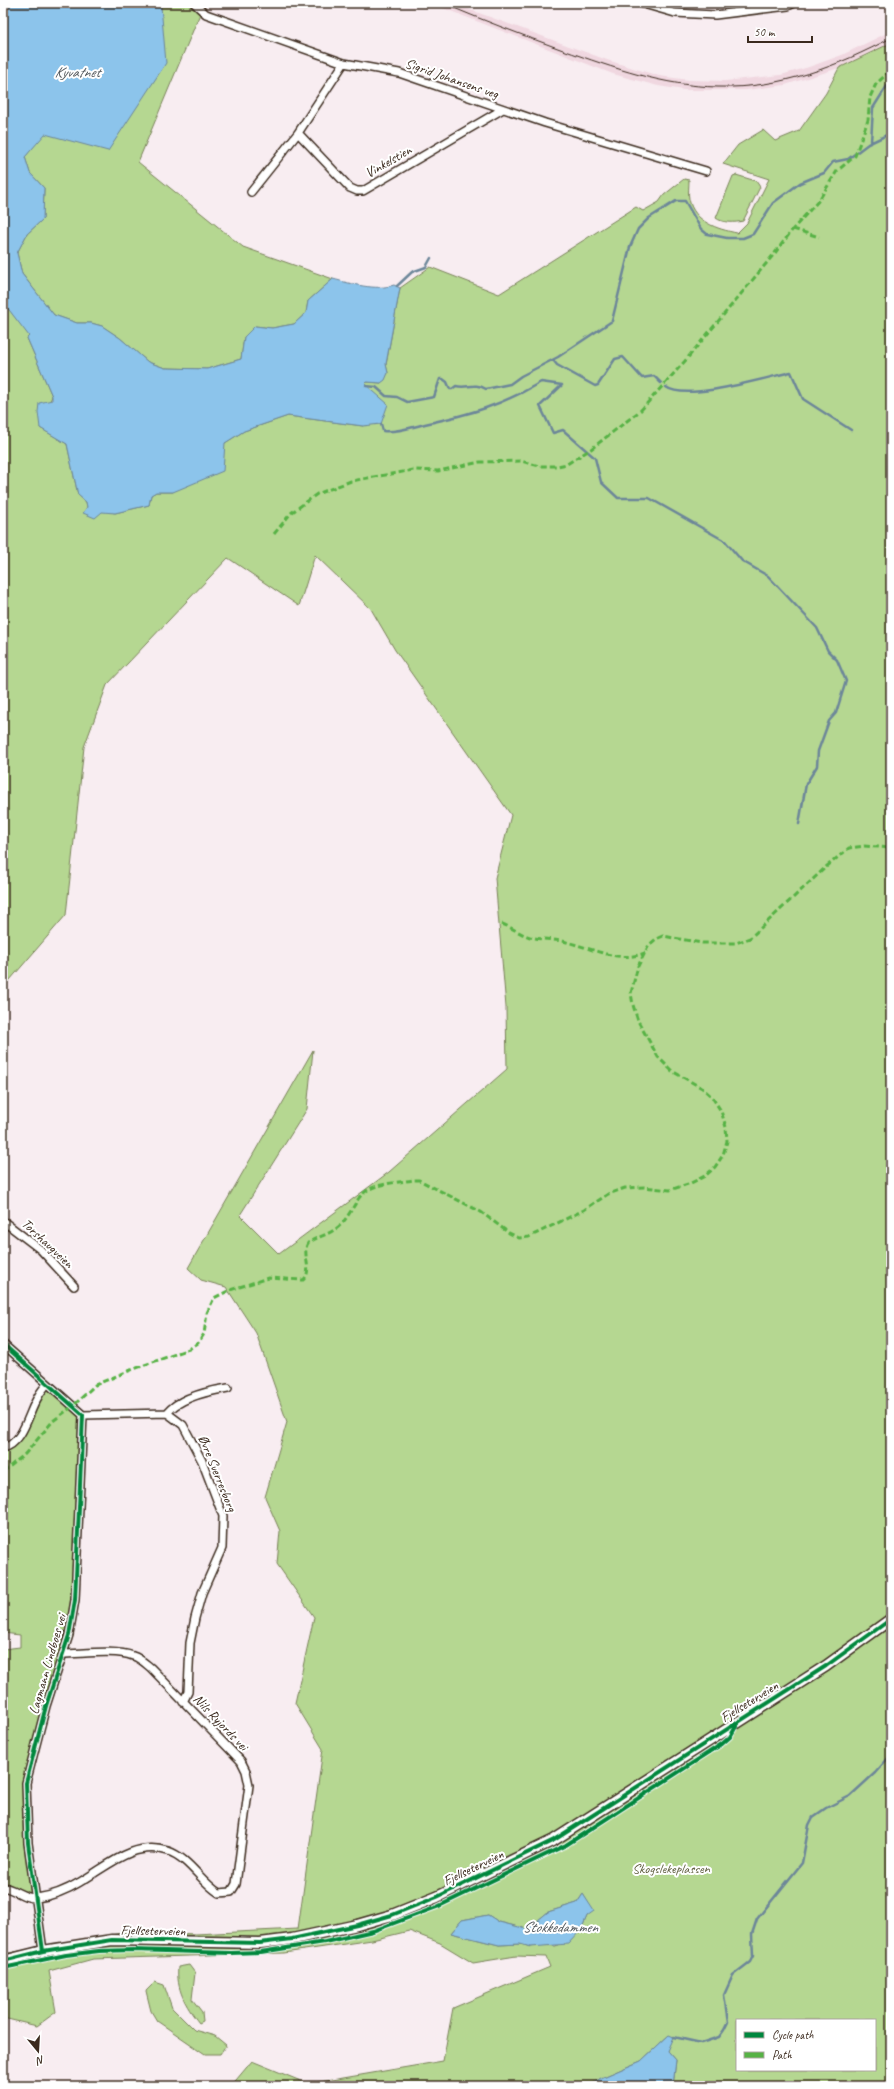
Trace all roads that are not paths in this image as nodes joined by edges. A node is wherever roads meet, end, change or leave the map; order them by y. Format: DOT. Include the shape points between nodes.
graph roads {
  1 [pos="194,3"];
  2 [pos="640,3"];
  3 [pos="794,3"];
  4 [pos="344,63"];
  5 [pos="503,109"];
  6 [pos="298,133"];
  7 [pos="706,171"];
  8 [pos="251,192"];
  9 [pos="3,1221"];
  10 [pos="74,1286"];
  11 [pos="3,1344"];
  12 [pos="48,1384"];
  13 [pos="228,1388"];
  14 [pos="167,1413"];
  15 [pos="83,1414"];
  16 [pos="3,1448"];
  17 [pos="891,1619"];
  18 [pos="63,1654"];
  19 [pos="183,1702"];
  20 [pos="3,1887"];
  21 [pos="36,1898"];
  22 [pos="43,1951"];
  23 [pos="3,1961"];
  1 -- 4 [label="street, Sigrid Johansens veg" via="206,14"];
  2 -- 3 [label="street" via="676,13 715,15 788,6"];
  4 -- 5 [label="street, Sigrid Johansens veg" via="399,73"];
  4 -- 6 [label="street"];
  5 -- 6 [label="street, Vinkelstien" via="358,191 350,188"];
  5 -- 7 [label="street, Sigrid Johansens veg"];
  6 -- 8 [label="street"];
  9 -- 10 [label="street, Torshaugveien" via="41,1250"];
  11 -- 12 [label="street"];
  12 -- 15 [label="street"];
  12 -- 16 [label="street" via="38,1397 17,1440"];
  13 -- 14 [label="street" via="187,1400 173,1406"];
  14 -- 15 [label="street"];
  14 -- 19 [label="street, Øvre Sverresborg" via="183,1425 202,1461 223,1516 222,1548 202,1593 195,1618 190,1643 188,1692"];
  15 -- 18 [label="street, Lagmann Lindboes vei" via="75,1600"];
  17 -- 22 [label="street, Fjellseterveien" via="826,1666 554,1840 437,1897 392,1915 292,1939 260,1943 112,1940"];
  18 -- 19 [label="street, Nils Ryjords vei" via="132,1655 151,1668"];
  18 -- 21 [label="street, Lagmann Lindboes vei" via="26,1776 26,1821"];
  19 -- 21 [label="street, Nils Ryjords vei" via="241,1761 246,1771 248,1785 236,1884 233,1890 222,1894 178,1856 157,1848 125,1854 111,1860 81,1882"];
  20 -- 21 [label="street"];
  21 -- 22 [label="street, Lagmann Lindboes vei"];
  22 -- 23 [label="street, Fjellseterveien"];
}
